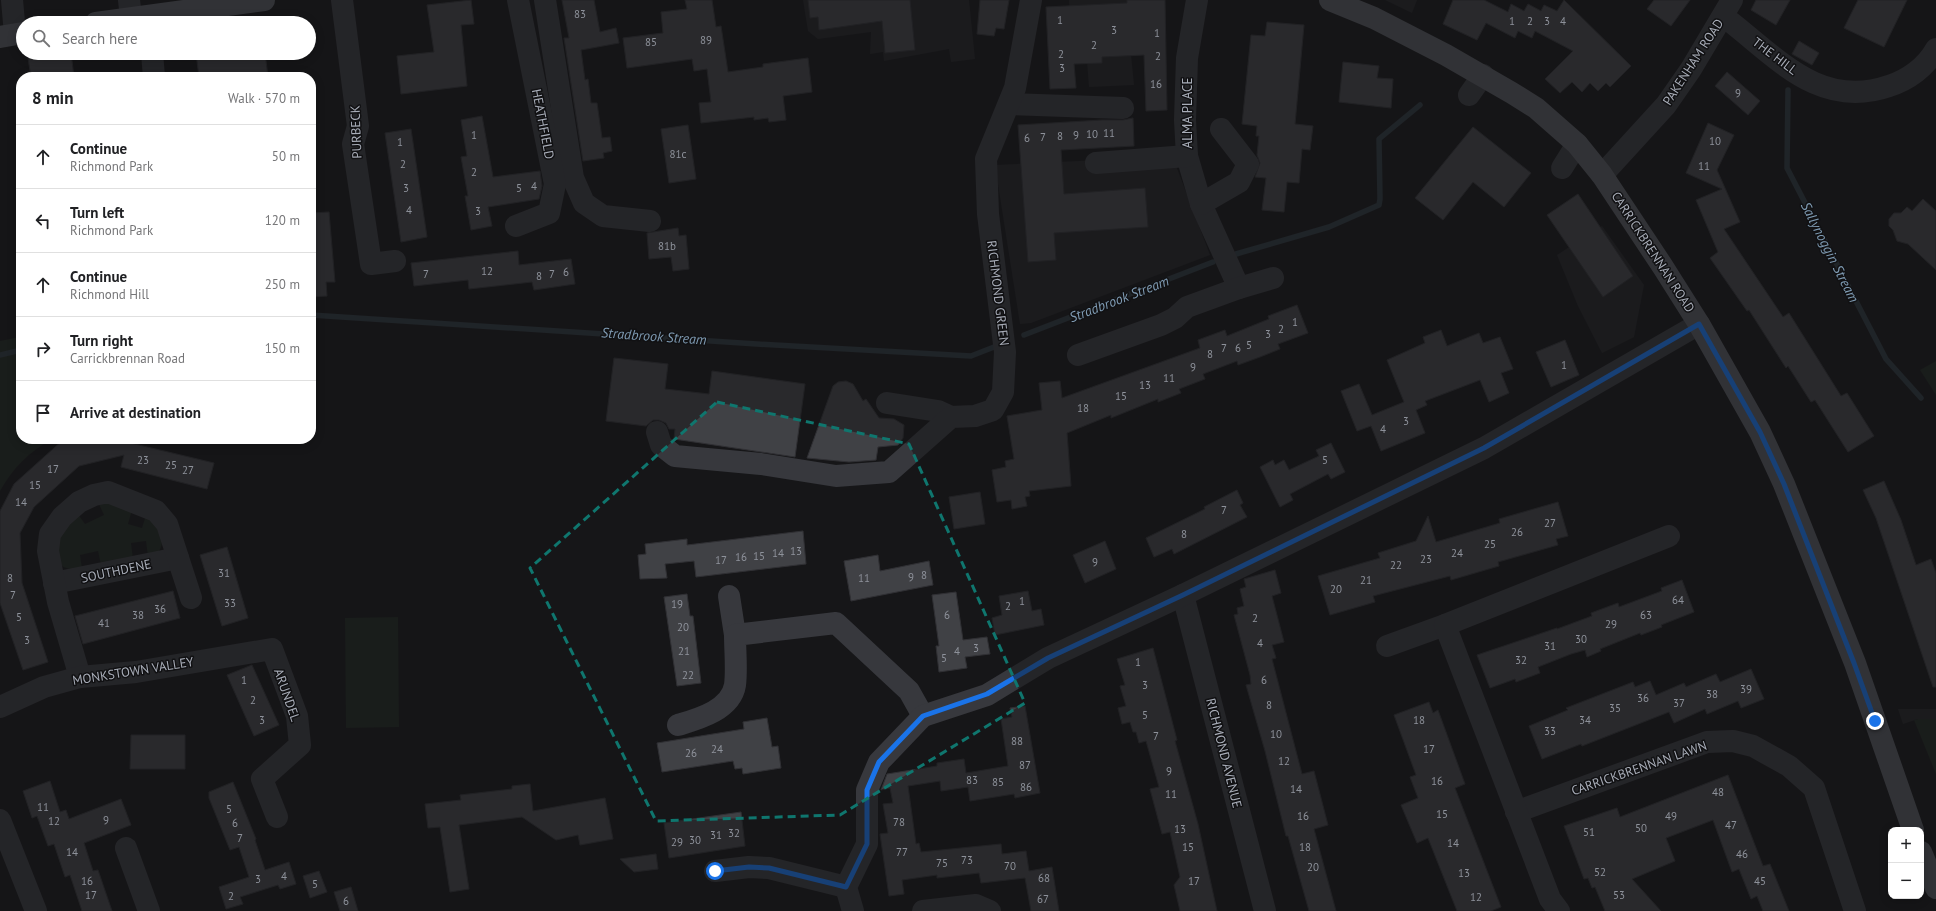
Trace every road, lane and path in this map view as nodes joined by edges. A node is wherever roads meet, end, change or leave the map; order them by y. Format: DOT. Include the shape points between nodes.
graph roads {
  1 [pos="12,0"];
  2 [pos="264,0"];
  3 [pos="342,0"];
  4 [pos="518,0"];
  5 [pos="545,0"];
  6 [pos="1031,0"];
  7 [pos="1197,0"];
  8 [pos="1330,0"];
  9 [pos="1727,9"];
  10 [pos="140,14"];
  11 [pos="13,35"];
  12 [pos="1936,49"];
  13 [pos="153,60"];
  14 [pos="154,72"];
  15 [pos="1482,75"];
  16 [pos="1469,95"];
  17 [pos="1009,104"];
  18 [pos="1123,108"];
  19 [pos="1221,129"];
  20 [pos="1577,144"];
  21 [pos="1187,156"];
  22 [pos="1096,163"];
  23 [pos="1562,168"];
  24 [pos="1602,175"];
  25 [pos="1201,204"];
  26 [pos="650,221"];
  27 [pos="516,226"];
  28 [pos="395,261"];
  29 [pos="1273,278"];
  30 [pos="1239,288"];
  31 [pos="1699,324"];
  32 [pos="1078,355"];
  33 [pos="887,403"];
  34 [pos="951,417"];
  35 [pos="657,432"];
  36 [pos="1669,536"];
  37 [pos="178,558"];
  38 [pos="54,584"];
  39 [pos="1183,595"];
  40 [pos="729,596"];
  41 [pos="190,598"];
  42 [pos="1446,625"];
  43 [pos="735,635"];
  44 [pos="1387,646"];
  45 [pos="272,650"];
  46 [pos="80,677"];
  47 [pos="0,707"];
  48 [pos="923,716"];
  49 [pos="678,725"];
  50 [pos="1516,812"];
  51 [pos="278,817"];
  52 [pos="0,820"];
  53 [pos="1912,827"];
  54 [pos="5,846"];
  55 [pos="126,848"];
  56 [pos="1924,859"];
  57 [pos="715,871"];
  58 [pos="846,887"];
  59 [pos="1936,888"];
  60 [pos="36,911"];
  61 [pos="149,911"];
  62 [pos="853,911"];
  63 [pos="923,911"];
  64 [pos="990,911"];
  65 [pos="1265,911"];
  66 [pos="1559,911"];
  67 [pos="1855,911"];
  1 -- 11 [label="street"];
  2 -- 10 [label="main road"];
  3 -- 28 [label="street, PURBECK" via="358,126 353,144 372,264"];
  4 -- 27 [label="street, HEATHFIELD" via="555,184 549,213"];
  5 -- 26 [label="street" via="573,178 584,203 603,216"];
  6 -- 17 [label="street, RICHMOND GREEN" via="1015,88"];
  7 -- 21 [label="street, ALMA PLACE" via="1187,58"];
  8 -- 15 [label="main road, CARRICKBRENNAN ROAD" via="1374,18"];
  9 -- 12 [label="street, THE HILL" via="1732,23 1791,70 1826,88 1851,92 1878,90 1905,80 1923,65"];
  9 -- 24 [label="street, PAKENHAM ROAD" via="1666,105"];
  13 -- 14 [label="street"];
  15 -- 16 [label="street"];
  15 -- 20 [label="main road, CARRICKBRENNAN ROAD" via="1536,108"];
  17 -- 18 [label="street"];
  17 -- 34 [label="street, RICHMOND GREEN" via="986,159 988,214 1005,352 1003,392 993,410 975,416"];
  19 -- 25 [label="street" via="1248,164 1239,182"];
  20 -- 23 [label="street"];
  20 -- 24 [label="main road, CARRICKBRENNAN ROAD"];
  21 -- 22 [label="street"];
  21 -- 25 [label="street, ALMA PLACE"];
  24 -- 31 [label="main road, CARRICKBRENNAN ROAD"];
  25 -- 30 [label="street, ALMA PLACE"];
  29 -- 30 [label="street"];
  30 -- 32 [label="street" via="1187,307 1175,318 1160,325"];
  31 -- 39 [label="street" via="1484,448"];
  31 -- 53 [label="main road, CARRICKBRENNAN ROAD" via="1760,432 1784,484 1854,663"];
  33 -- 34 [label="street" via="938,411"];
  34 -- 35 [label="street" via="889,472 836,476 761,464 674,456 661,445"];
  36 -- 42 [label="street"];
  37 -- 38 [label="street, SOUTHDENE"];
  37 -- 38 [label="street" via="167,524 156,511 108,492 101,493 79,502 62,517 50,534 48,552"];
  37 -- 41 [label="street"];
  38 -- 46 [label="street"];
  39 -- 48 [label="street" via="1048,658 987,694"];
  39 -- 65 [label="street, RICHMOND AVENUE"];
  40 -- 43 [label="street"];
  42 -- 44 [label="street"];
  42 -- 50 [label="street"];
  43 -- 48 [label="street" via="836,623 909,691"];
  43 -- 49 [label="street" via="735,686 726,703 702,718"];
  45 -- 46 [label="street, MONKSTOWN VALLEY" via="136,672"];
  45 -- 51 [label="street, ARUNDEL" via="297,716 300,745 262,779"];
  46 -- 47 [label="street, MONKSTOWN VALLEY" via="44,687"];
  48 -- 58 [label="street" via="879,762 867,790 867,844"];
  50 -- 66 [label="street" via="1550,899"];
  50 -- 67 [label="street, CARRICKBRENNAN LAWN" via="1707,742 1733,741 1753,746 1789,766 1814,788"];
  52 -- 54 [label="street"];
  54 -- 60 [label="street"];
  55 -- 61 [label="street"];
  56 -- 59 [label="main road"];
  57 -- 58 [label="street" via="749,867 769,868"];
  58 -- 62 [label="street"];
  63 -- 64 [label="street" via="976,905"];
}
